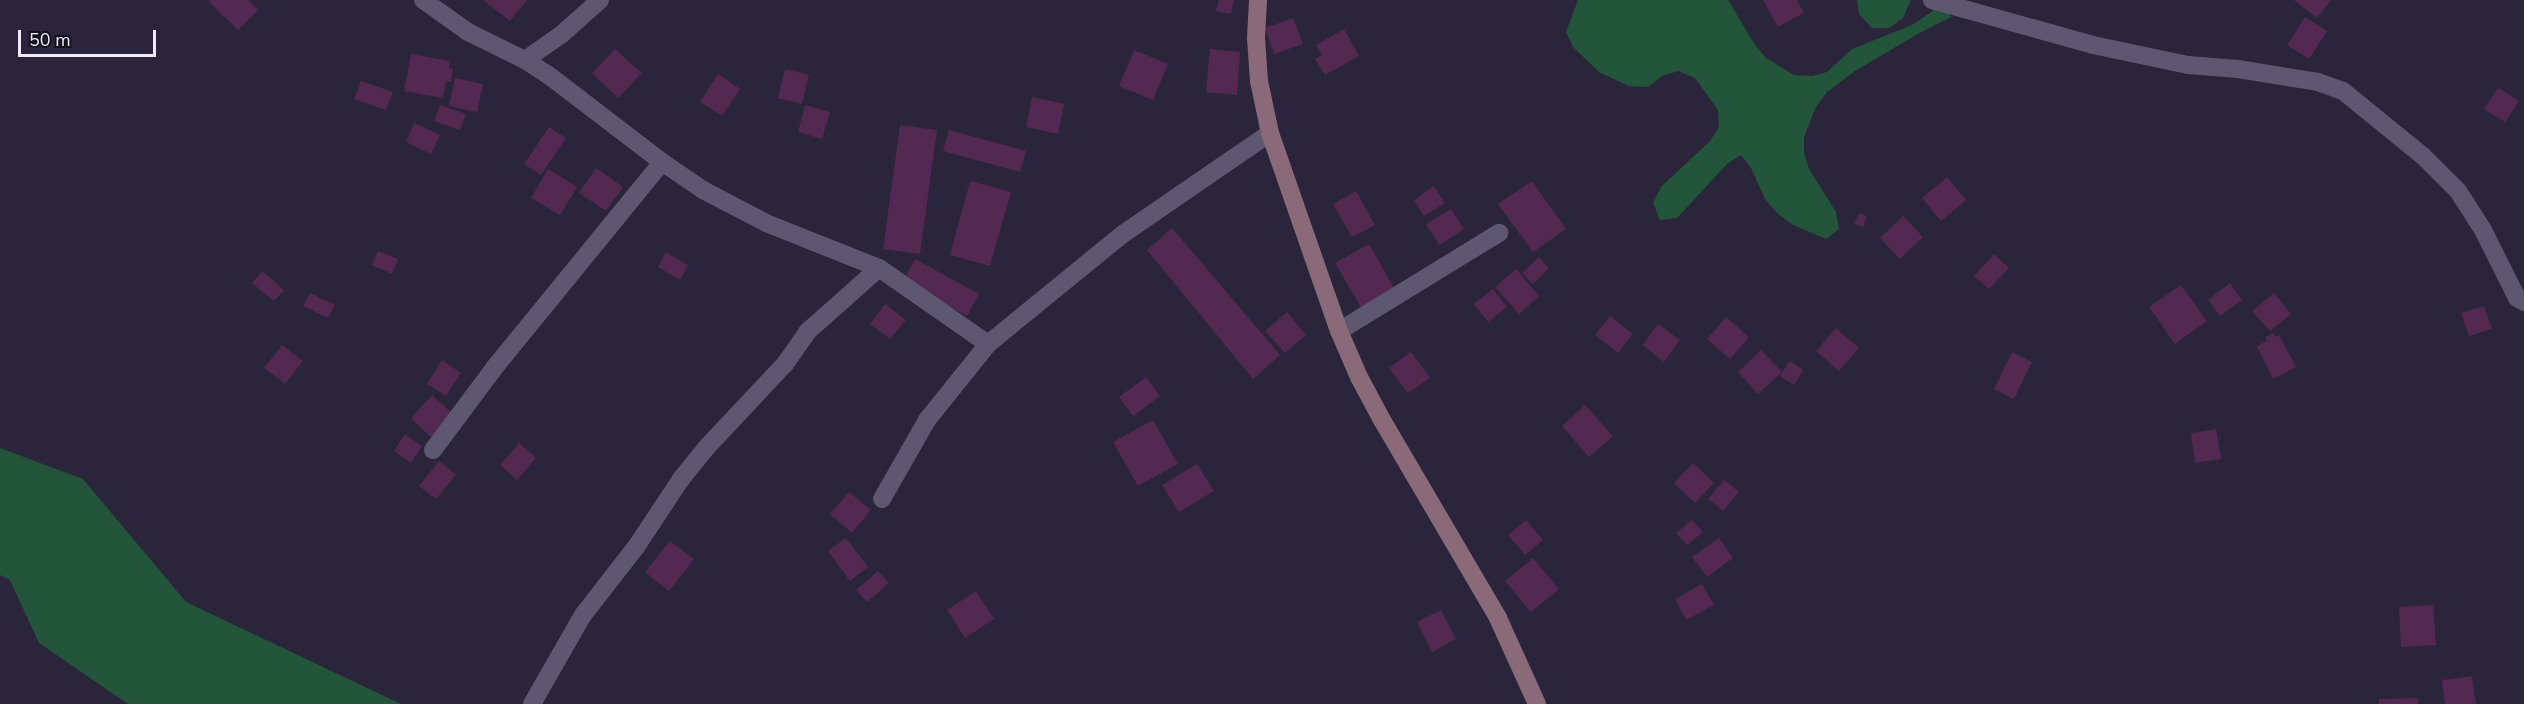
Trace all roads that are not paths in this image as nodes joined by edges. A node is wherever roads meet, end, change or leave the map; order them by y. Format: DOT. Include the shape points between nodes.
graph roads {
  1 [pos="423,0"];
  2 [pos="600,0"];
  3 [pos="1258,0"];
  4 [pos="1932,0"];
  5 [pos="525,60"];
  6 [pos="1270,133"];
  7 [pos="662,162"];
  8 [pos="1499,233"];
  9 [pos="879,268"];
  10 [pos="2524,302"];
  11 [pos="1339,331"];
  12 [pos="988,344"];
  13 [pos="433,450"];
  14 [pos="882,499"];
  15 [pos="532,704"];
  16 [pos="1537,704"];
  1 -- 5 [label="street" via="468,32"];
  2 -- 5 [label="street"];
  3 -- 6 [label="street" via="1259,81"];
  4 -- 10 [label="street" via="2093,45 2188,66 2238,69 2318,82 2343,91 2424,156 2458,191 2483,230 2517,298"];
  5 -- 7 [label="street"];
  6 -- 11 [label="street"];
  6 -- 12 [label="street" via="1123,234"];
  7 -- 9 [label="street" via="766,223"];
  7 -- 13 [label="street" via="495,367"];
  8 -- 11 [label="street"];
  9 -- 12 [label="street"];
  9 -- 15 [label="street" via="807,332 785,364 693,463 636,547 583,615"];
  11 -- 16 [label="street" via="1382,420 1498,618"];
  12 -- 14 [label="street" via="927,420"];
}
